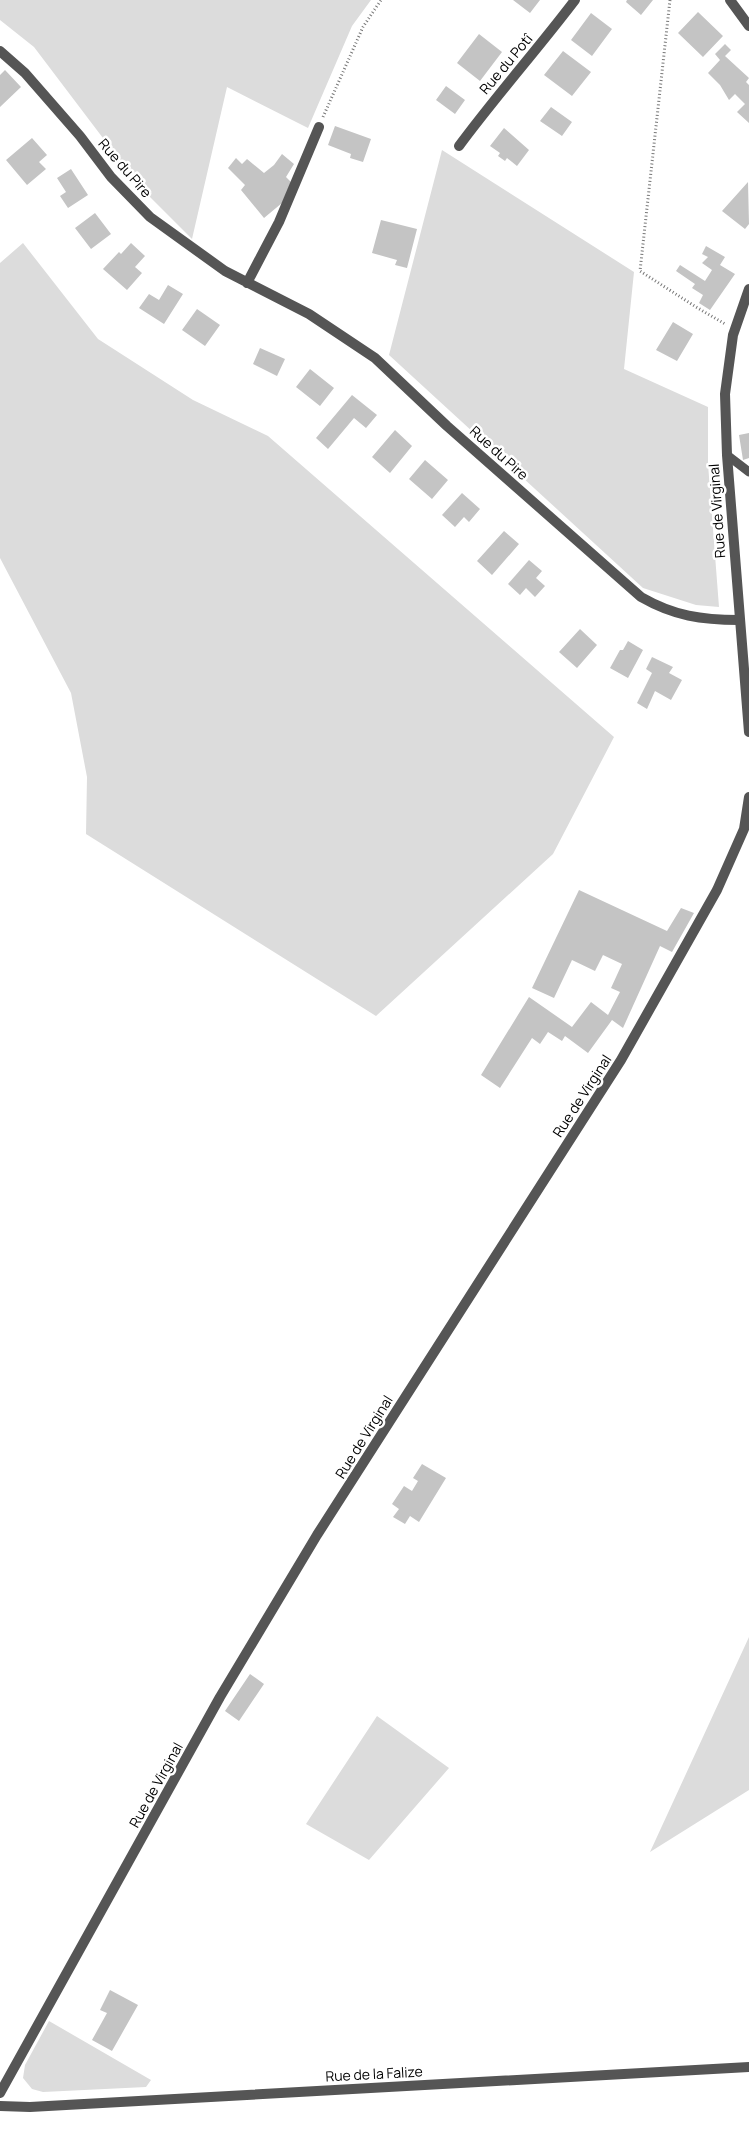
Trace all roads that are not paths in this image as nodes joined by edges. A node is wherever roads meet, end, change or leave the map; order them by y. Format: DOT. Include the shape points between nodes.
graph roads {
  1 [pos="575,0"];
  2 [pos="730,0"];
  3 [pos="749,26"];
  4 [pos="0,52"];
  5 [pos="319,127"];
  6 [pos="459,146"];
  7 [pos="247,283"];
  8 [pos="749,289"];
  9 [pos="727,456"];
  10 [pos="749,472"];
  11 [pos="740,620"];
  12 [pos="749,732"];
  13 [pos="749,797"];
  14 [pos="749,2067"];
  15 [pos="0,2093"];
  16 [pos="0,2106"];
  1 -- 6 [label="street, Rue du Potî"];
  2 -- 3 [label="street"];
  4 -- 7 [label="street, Rue du Pire" via="25,73 111,177 150,217"];
  5 -- 7 [label="street" via="280,222"];
  7 -- 11 [label="street, Rue du Pire" via="309,314 374,358 641,597 677,614 706,620"];
  8 -- 9 [label="street, Rue de Virginal" via="735,328 724,394"];
  9 -- 10 [label="lane"];
  9 -- 11 [label="street, Rue de Virginal"];
  11 -- 12 [label="street, Rue de Virginal"];
  13 -- 15 [label="street, Rue de Virginal" via="744,829 717,890 621,1060 302,1561 220,1697"];
  14 -- 16 [label="street, Rue de la Falize"];
}
